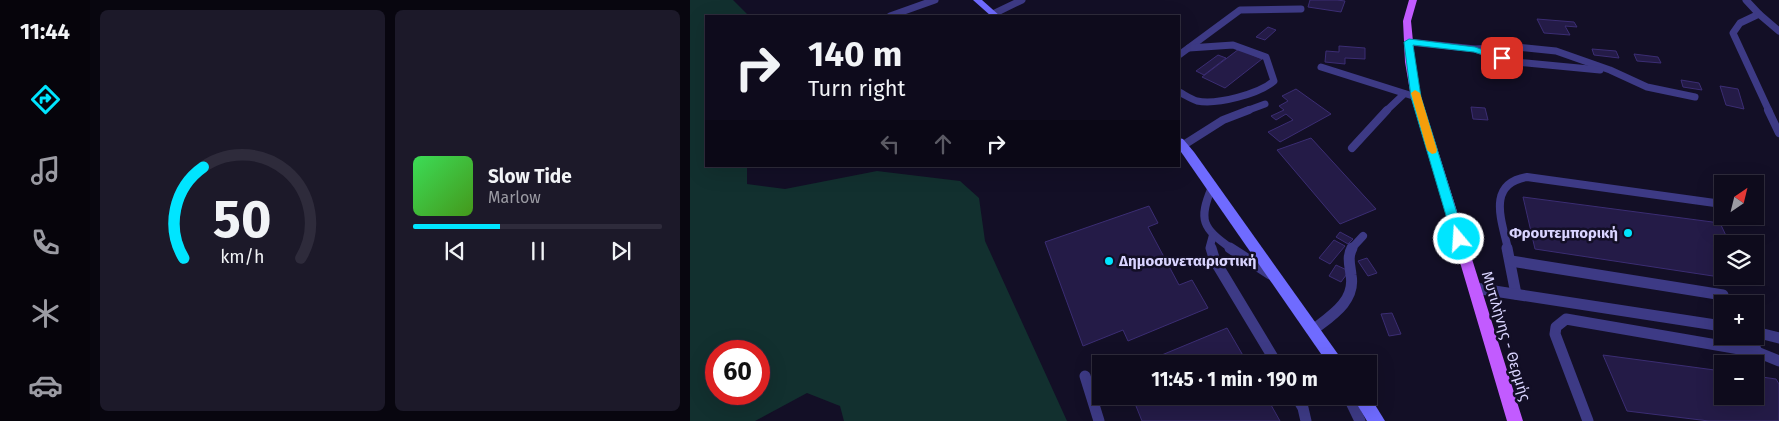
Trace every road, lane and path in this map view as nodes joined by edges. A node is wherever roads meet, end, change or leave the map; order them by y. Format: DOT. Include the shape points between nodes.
graph roads {
  1 [pos="935,0"];
  2 [pos="977,0"];
  3 [pos="1022,0"];
  4 [pos="1413,0"];
  5 [pos="1746,0"];
  6 [pos="1301,9"];
  7 [pos="1759,14"];
  8 [pos="893,15"];
  9 [pos="995,15"];
  10 [pos="1779,31"];
  11 [pos="1409,42"];
  12 [pos="1189,48"];
  13 [pos="1475,49"];
  14 [pos="1546,49"];
  15 [pos="1180,54"];
  16 [pos="1549,66"];
  17 [pos="1321,67"];
  18 [pos="1610,70"];
  19 [pos="1180,92"];
  20 [pos="1410,96"];
  21 [pos="1695,97"];
  22 [pos="1265,104"];
  23 [pos="1779,133"];
  24 [pos="1180,144"];
  25 [pos="1352,148"];
  26 [pos="1212,187"];
  27 [pos="1714,203"];
  28 [pos="1213,235"];
  29 [pos="1364,236"];
  30 [pos="1511,261"];
  31 [pos="1276,278"];
  32 [pos="1475,288"];
  33 [pos="1516,294"];
  34 [pos="1723,295"];
  35 [pos="1714,325"];
  36 [pos="1313,330"];
  37 [pos="1764,334"];
  38 [pos="1779,338"];
  39 [pos="1754,345"];
  40 [pos="1757,352"];
  41 [pos="1272,355"];
  42 [pos="1331,355"];
  43 [pos="1779,361"];
  44 [pos="1084,376"];
  45 [pos="1302,405"];
  46 [pos="1352,405"];
  47 [pos="1366,405"];
  48 [pos="1099,421"];
  49 [pos="1306,421"];
  50 [pos="1360,421"];
  51 [pos="1377,421"];
  52 [pos="1515,421"];
  53 [pos="1588,421"];
  1 -- 8 [label="lane"];
  2 -- 9 [label="main road"];
  3 -- 9 [label="lane"];
  4 -- 11 [label="main road, Μυτιλήνης - Θερμής" via="1407,21"];
  5 -- 7 [label="lane"];
  6 -- 12 [label="lane" via="1240,10"];
  7 -- 10 [label="lane"];
  7 -- 23 [label="lane" via="1740,24 1733,33"];
  11 -- 13 [label="lane"];
  11 -- 20 [label="main road, Μυτιλήνης - Θερμής"];
  12 -- 15 [label="lane"];
  12 -- 19 [label="lane" via="1233,45 1266,57 1274,81 1262,89 1209,101 1193,99"];
  13 -- 14 [label="lane"];
  13 -- 16 [label="lane" via="1508,60"];
  14 -- 16 [label="lane"];
  14 -- 18 [label="lane"];
  16 -- 18 [label="lane"];
  17 -- 20 [label="lane"];
  18 -- 21 [label="lane" via="1647,87"];
  20 -- 25 [label="lane" via="1374,122"];
  20 -- 32 [label="main road, Μυτιλήνης - Θερμής"];
  22 -- 24 [label="lane" via="1223,120"];
  24 -- 26 [label="main road"];
  26 -- 28 [label="lane" via="1202,214"];
  26 -- 31 [label="main road"];
  27 -- 30 [label="lane" via="1515,178 1505,185 1499,204"];
  28 -- 31 [label="lane"];
  28 -- 41 [label="lane" via="1210,246 1215,261"];
  29 -- 36 [label="lane" via="1348,256 1352,286 1340,308"];
  30 -- 33 [label="lane"];
  30 -- 34 [label="lane"];
  31 -- 36 [label="main road"];
  32 -- 33 [label="lane"];
  32 -- 52 [label="main road, Μυτιλήνης - Θερμής"];
  33 -- 35 [label="lane"];
  36 -- 42 [label="main road"];
  37 -- 38 [label="lane"];
  39 -- 40 [label="lane"];
  40 -- 43 [label="lane"];
  40 -- 53 [label="lane" via="1566,319 1556,327 1555,334"];
  44 -- 48 [label="lane"];
  45 -- 49 [label="lane"];
  46 -- 50 [label="lane"];
  47 -- 51 [label="main road"];
}
